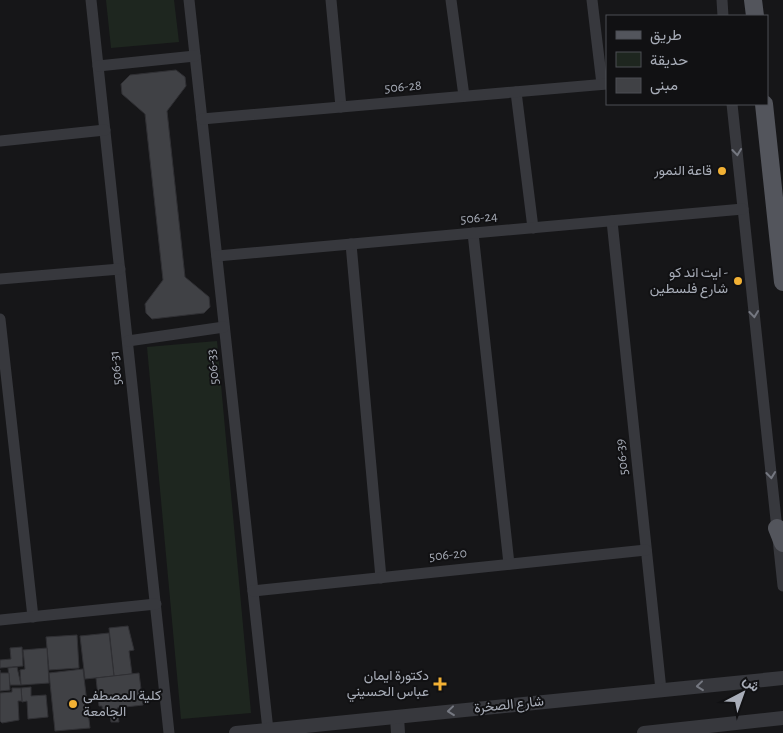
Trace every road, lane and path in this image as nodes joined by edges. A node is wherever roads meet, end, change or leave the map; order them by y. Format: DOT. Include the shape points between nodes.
graph roads {
  1 [pos="92,0"];
  2 [pos="189,0"];
  3 [pos="330,0"];
  4 [pos="451,0"];
  5 [pos="592,0"];
  6 [pos="722,0"];
  7 [pos="753,0"];
  8 [pos="723,15"];
  9 [pos="755,15"];
  10 [pos="195,56"];
  11 [pos="98,66"];
  12 [pos="604,84"];
  13 [pos="516,92"];
  14 [pos="464,96"];
  15 [pos="732,105"];
  16 [pos="764,105"];
  17 [pos="341,107"];
  18 [pos="202,119"];
  19 [pos="105,130"];
  20 [pos="0,141"];
  21 [pos="743,209"];
  22 [pos="612,221"];
  23 [pos="533,228"];
  24 [pos="473,233"];
  25 [pos="351,244"];
  26 [pos="217,256"];
  27 [pos="120,269"];
  28 [pos="0,279"];
  29 [pos="783,282"];
  30 [pos="0,319"];
  31 [pos="224,327"];
  32 [pos="128,341"];
  33 [pos="780,536"];
  34 [pos="646,550"];
  35 [pos="509,564"];
  36 [pos="381,578"];
  37 [pos="783,586"];
  38 [pos="253,591"];
  39 [pos="156,604"];
  40 [pos="33,617"];
  41 [pos="0,620"];
  42 [pos="783,678"];
  43 [pos="661,690"];
  44 [pos="397,717"];
  45 [pos="783,718"];
  46 [pos="268,730"];
  47 [pos="668,732"];
  48 [pos="169,733"];
  49 [pos="236,733"];
  50 [pos="398,733"];
  51 [pos="644,733"];
  1 -- 11 [label="street, 506-31"];
  2 -- 10 [label="street, 506-33"];
  3 -- 17 [label="street"];
  4 -- 14 [label="street"];
  5 -- 12 [label="street"];
  6 -- 8 [label="street"];
  7 -- 9 [label="main road"];
  10 -- 11 [label="street"];
  10 -- 18 [label="street, 506-33"];
  11 -- 19 [label="street, 506-31"];
  12 -- 13 [label="street, 506-28"];
  13 -- 14 [label="street, 506-28"];
  13 -- 23 [label="street"];
  14 -- 17 [label="street, 506-28"];
  15 -- 21 [label="street, one-way"];
  16 -- 29 [label="main road"];
  17 -- 18 [label="street, 506-28"];
  18 -- 26 [label="street, 506-33"];
  19 -- 20 [label="street"];
  19 -- 27 [label="street, 506-31"];
  21 -- 22 [label="street, 506-24"];
  21 -- 33 [label="street, one-way"];
  22 -- 23 [label="street, 506-24"];
  22 -- 34 [label="street, 506-39"];
  23 -- 24 [label="street, 506-24"];
  24 -- 25 [label="street, 506-24"];
  24 -- 35 [label="street"];
  25 -- 26 [label="street, 506-24"];
  25 -- 36 [label="street"];
  26 -- 31 [label="street, 506-33"];
  27 -- 28 [label="street"];
  27 -- 32 [label="street, 506-31"];
  30 -- 40 [label="street"];
  31 -- 32 [label="street"];
  31 -- 38 [label="street, 506-33"];
  32 -- 39 [label="street, 506-31"];
  33 -- 37 [label="street"];
  34 -- 35 [label="street, 506-20"];
  34 -- 43 [label="street, 506-39"];
  35 -- 36 [label="street, 506-20"];
  36 -- 38 [label="street, 506-20"];
  38 -- 46 [label="street, 506-33"];
  39 -- 40 [label="street"];
  39 -- 48 [label="street, 506-31"];
  40 -- 41 [label="street"];
  42 -- 43 [label="street, شارع الصخرة, one-way"];
  43 -- 44 [label="street, شارع الصخرة, one-way"];
  44 -- 46 [label="street, شارع الصخرة"];
  44 -- 50 [label="street"];
  45 -- 47 [label="street"];
  46 -- 49 [label="street, شارع الصخرة"];
  47 -- 51 [label="street"];
}
